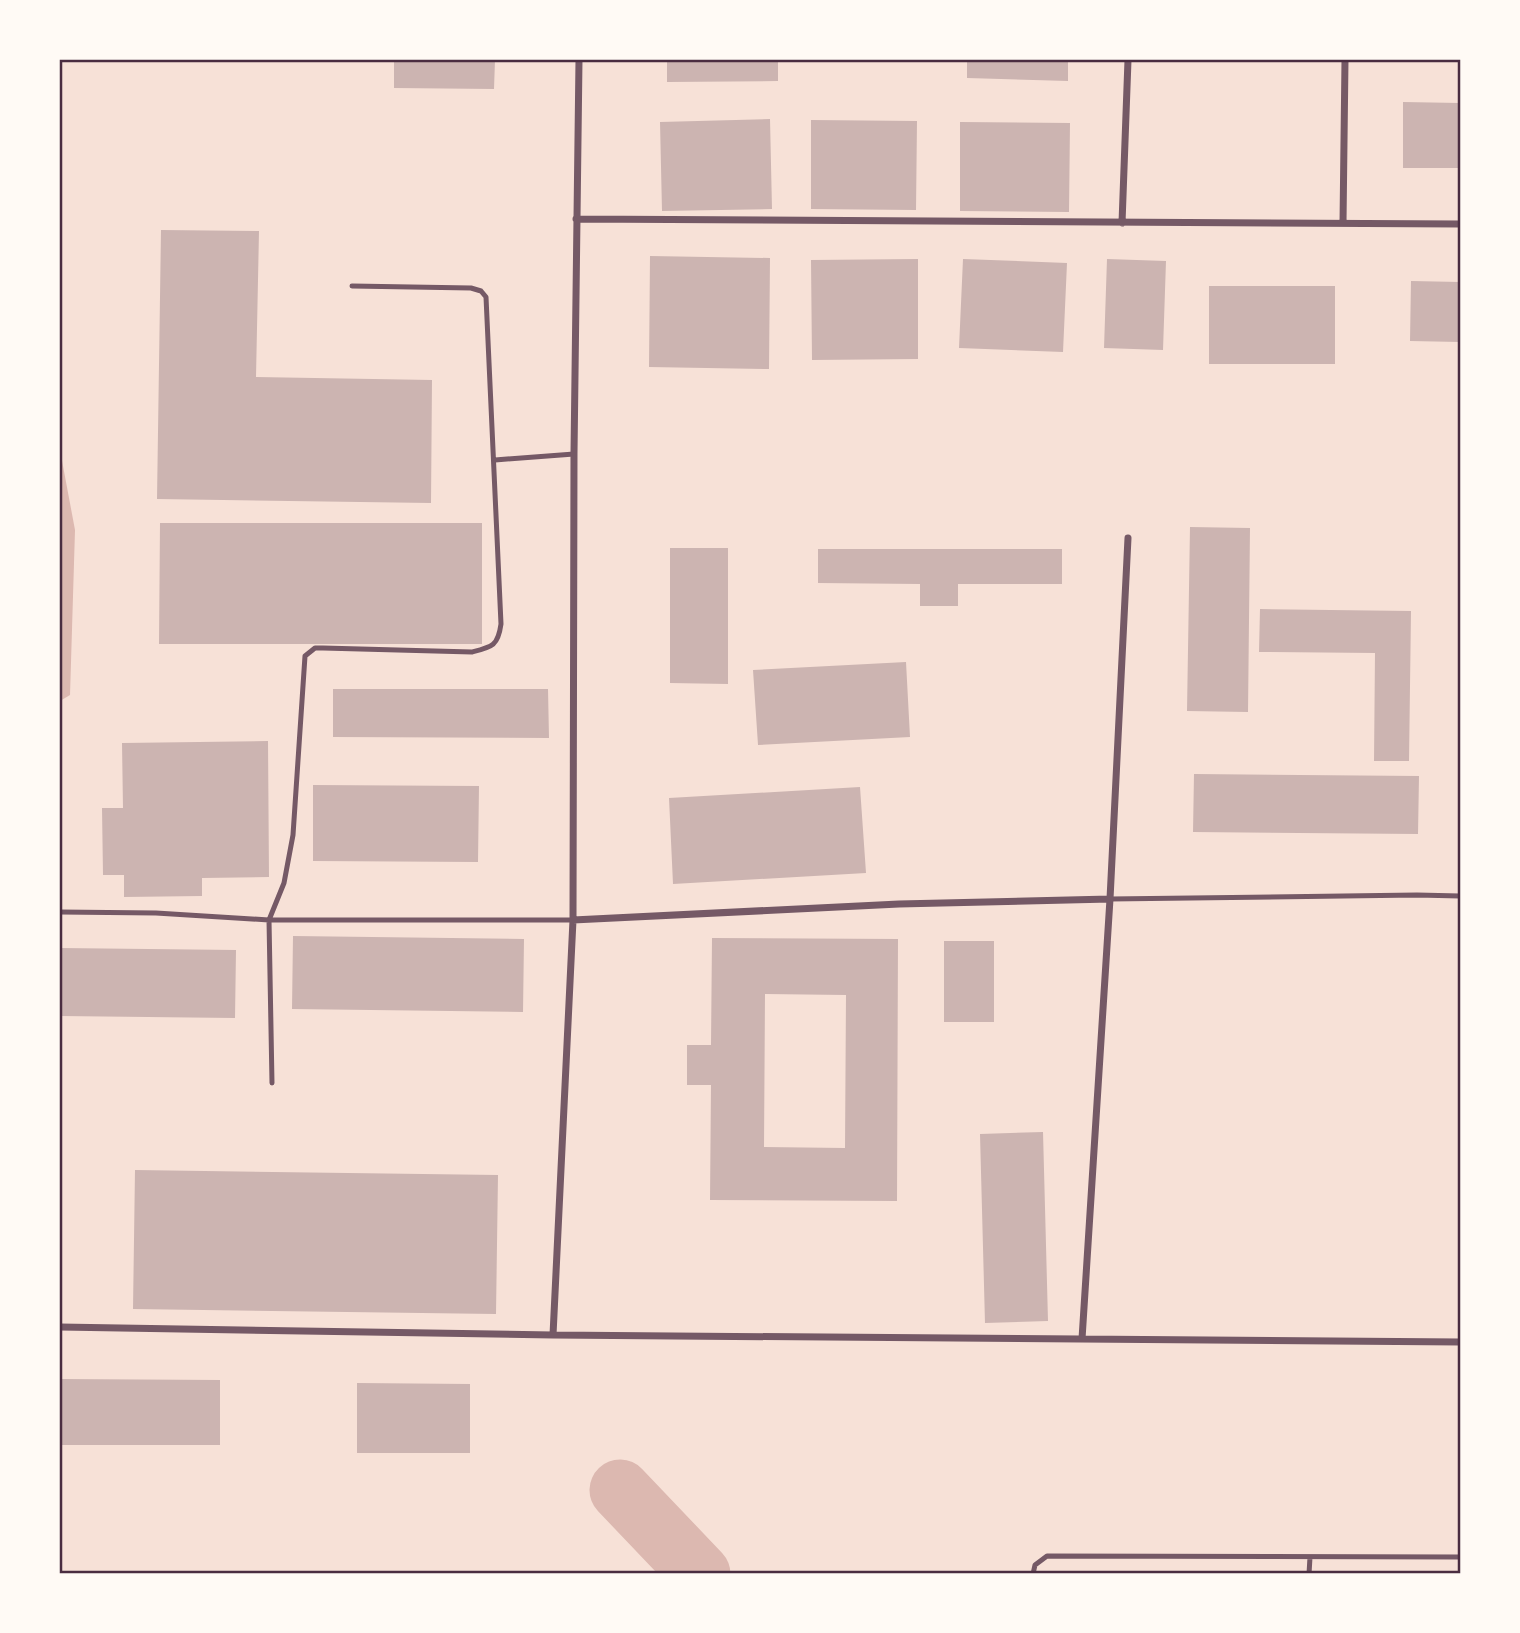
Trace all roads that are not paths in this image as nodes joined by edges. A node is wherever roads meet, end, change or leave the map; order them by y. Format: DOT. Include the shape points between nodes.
graph roads {
  1 [pos="579,60"];
  2 [pos="1128,60"];
  3 [pos="1345,60"];
  4 [pos="576,219"];
  5 [pos="1122,223"];
  6 [pos="1343,223"];
  7 [pos="1461,224"];
  8 [pos="352,286"];
  9 [pos="575,454"];
  10 [pos="495,460"];
  11 [pos="1128,538"];
  12 [pos="1461,896"];
  13 [pos="1110,899"];
  14 [pos="60,912"];
  15 [pos="269,920"];
  16 [pos="573,920"];
  17 [pos="272,1083"];
  18 [pos="60,1327"];
  19 [pos="553,1335"];
  20 [pos="1083,1339"];
  21 [pos="1461,1342"];
  22 [pos="1310,1557"];
  23 [pos="1461,1557"];
  24 [pos="1032,1573"];
  25 [pos="1310,1573"];
  1 -- 4 [label="street"];
  2 -- 5 [label="street"];
  3 -- 6 [label="street"];
  4 -- 5 [label="street"];
  4 -- 9 [label="street"];
  5 -- 6 [label="street"];
  6 -- 7 [label="street"];
  8 -- 10 [label="lane" via="481,290 486,297"];
  9 -- 10 [label="lane"];
  9 -- 16 [label="street"];
  10 -- 15 [label="lane" via="499,639 489,648 472,652 315,648 305,656 293,835 284,883"];
  11 -- 13 [label="street"];
  12 -- 13 [label="lane"];
  13 -- 16 [label="street"];
  13 -- 20 [label="street"];
  14 -- 15 [label="lane"];
  15 -- 16 [label="lane"];
  15 -- 17 [label="lane"];
  16 -- 19 [label="street"];
  18 -- 19 [label="street"];
  19 -- 20 [label="street"];
  20 -- 21 [label="street"];
  22 -- 23 [label="lane"];
  22 -- 24 [label="lane" via="1047,1556"];
  22 -- 25 [label="lane"];
}
